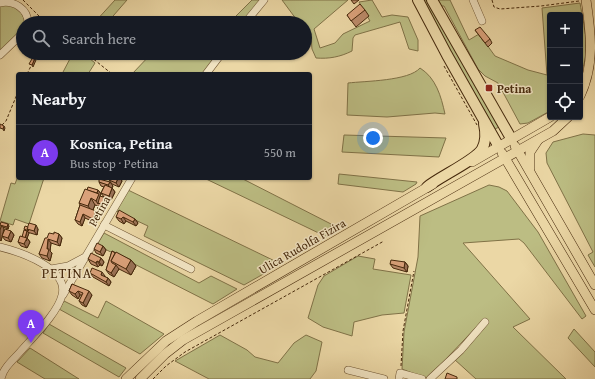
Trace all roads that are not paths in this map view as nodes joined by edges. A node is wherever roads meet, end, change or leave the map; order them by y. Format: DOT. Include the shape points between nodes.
graph roads {
  1 [pos="264,0"];
  2 [pos="418,0"];
  3 [pos="432,0"];
  4 [pos="473,0"];
  5 [pos="585,0"];
  6 [pos="0,3"];
  7 [pos="26,16"];
  8 [pos="251,16"];
  9 [pos="482,21"];
  10 [pos="16,40"];
  11 [pos="0,55"];
  12 [pos="217,60"];
  13 [pos="208,72"];
  14 [pos="583,84"];
  15 [pos="483,118"];
  16 [pos="547,119"];
  17 [pos="565,120"];
  18 [pos="541,137"];
  19 [pos="512,140"];
  20 [pos="499,147"];
  21 [pos="518,150"];
  22 [pos="505,157"];
  23 [pos="530,172"];
  24 [pos="131,180"];
  25 [pos="427,187"];
  26 [pos="104,225"];
  27 [pos="0,247"];
  28 [pos="87,256"];
  29 [pos="51,269"];
  30 [pos="191,269"];
  31 [pos="595,285"];
  32 [pos="62,297"];
  33 [pos="595,310"];
  34 [pos="485,322"];
  35 [pos="348,370"];
  36 [pos="400,376"];
  37 [pos="1,379"];
  38 [pos="126,379"];
  39 [pos="140,379"];
  40 [pos="384,379"];
  41 [pos="422,379"];
  42 [pos="430,379"];
  1 -- 8 [label="street"];
  2 -- 15 [label="highway"];
  3 -- 19 [label="highway"];
  4 -- 9 [label="street"];
  5 -- 14 [label="main road" via="592,53"];
  6 -- 7 [label="street" via="12,1 19,4"];
  10 -- 11 [label="street"];
  12 -- 13 [label="street"];
  15 -- 20 [label="highway"];
  15 -- 25 [label="highway" via="485,138 480,153"];
  16 -- 19 [label="main road, Ulica Rudolfa Fizira"];
  17 -- 18 [label="main road, Ulica Rudolfa Fizira" via="558,128"];
  18 -- 21 [label="main road, Ulica Rudolfa Fizira"];
  18 -- 23 [label="main road" via="530,152"];
  19 -- 20 [label="main road, Ulica Rudolfa Fizira"];
  19 -- 21 [label="main road"];
  20 -- 22 [label="main road"];
  20 -- 25 [label="main road, Ulica Rudolfa Fizira"];
  21 -- 22 [label="main road, Ulica Rudolfa Fizira"];
  21 -- 23 [label="main road"];
  22 -- 33 [label="main road"];
  22 -- 39 [label="main road, Ulica Rudolfa Fizira" via="183,340"];
  23 -- 31 [label="main road"];
  24 -- 26 [label="street, Petina"];
  25 -- 38 [label="main road, Ulica Rudolfa Fizira" via="197,321 166,341"];
  26 -- 28 [label="street, Petina"];
  26 -- 30 [label="street"];
  27 -- 29 [label="street"];
  28 -- 29 [label="street" via="68,266"];
  28 -- 32 [label="street, Petina"];
  29 -- 32 [label="street" via="61,280"];
  32 -- 37 [label="street, Petina"];
  34 -- 42 [label="street" via="461,350"];
  35 -- 40 [label="street"];
  36 -- 41 [label="street"];
}
